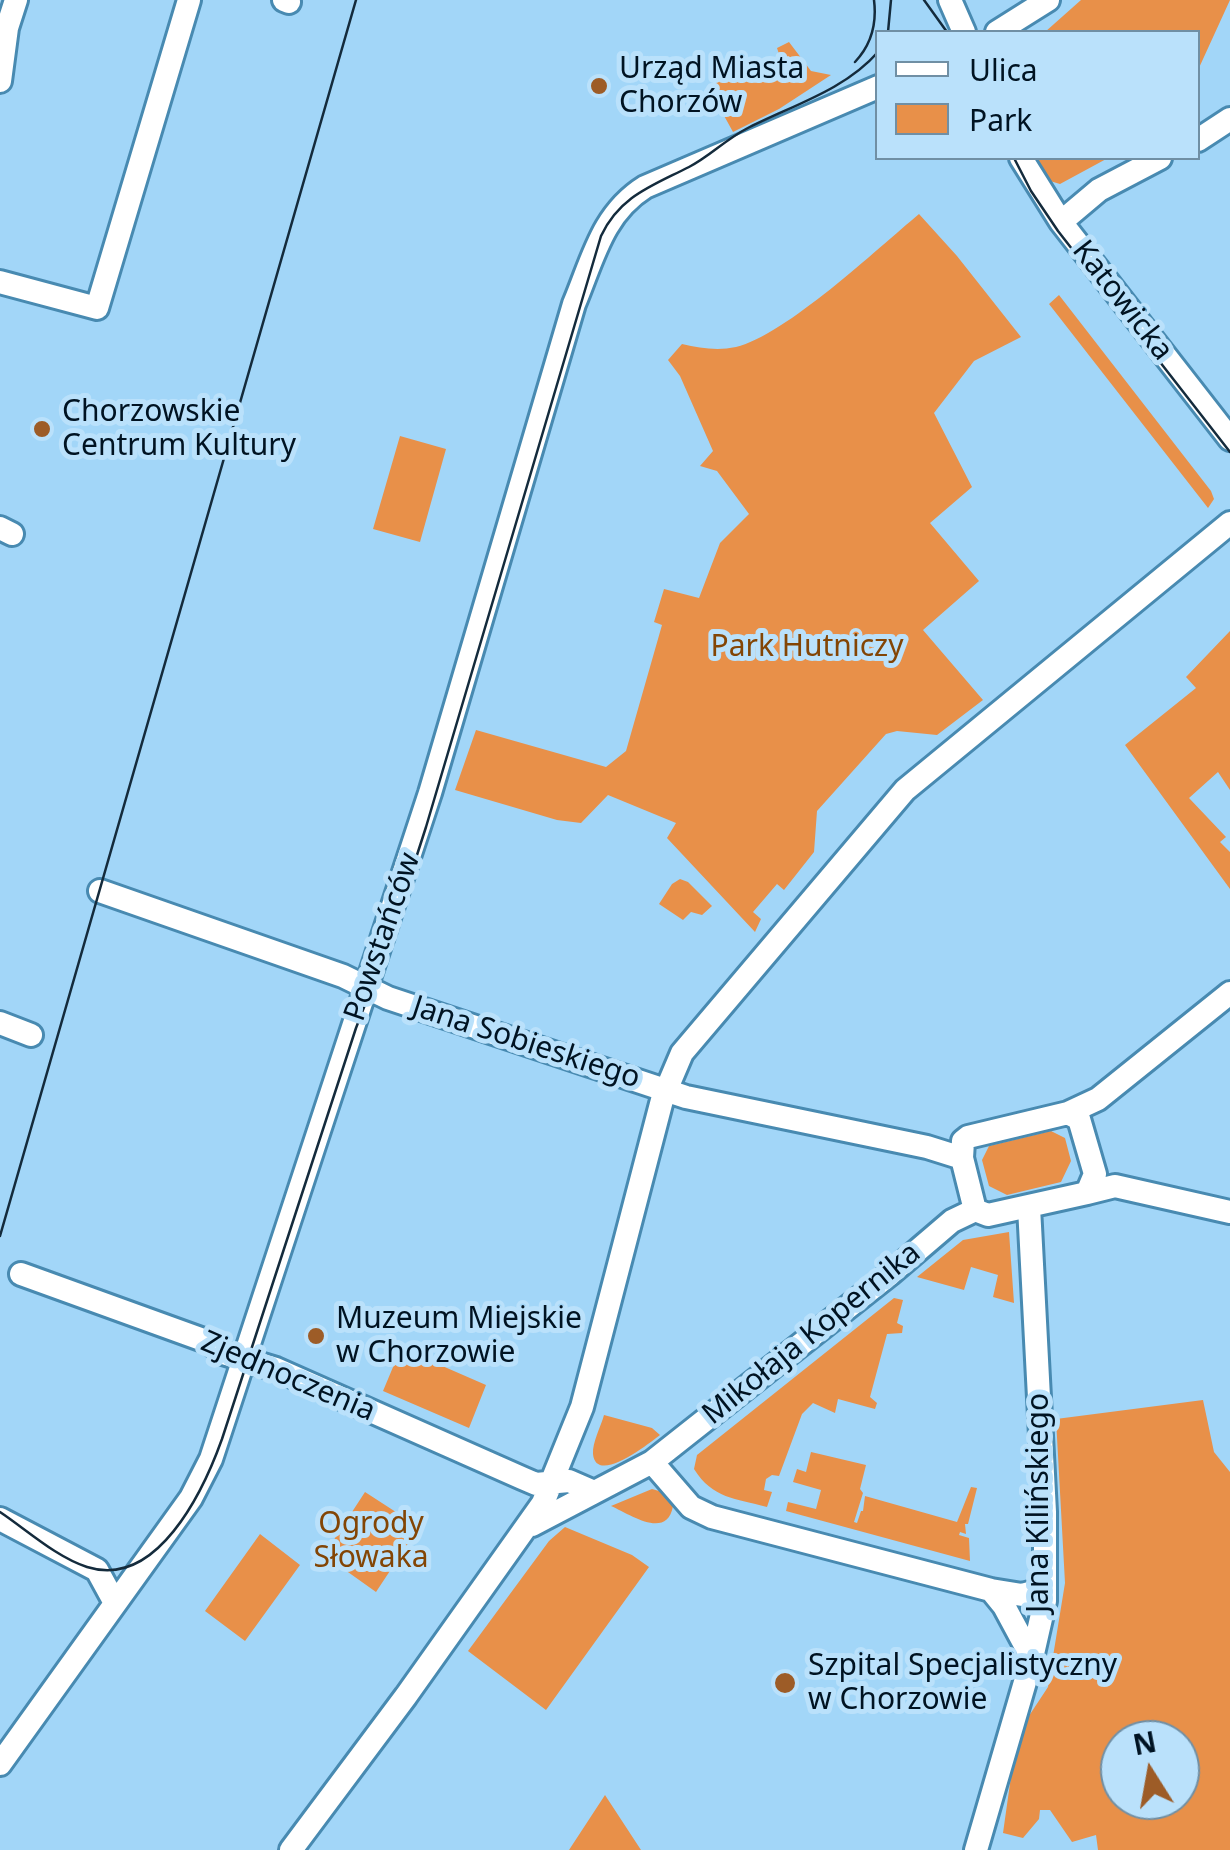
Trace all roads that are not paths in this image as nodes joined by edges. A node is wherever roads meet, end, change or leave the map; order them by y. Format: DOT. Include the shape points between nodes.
graph roads {
  1 [pos="16,0"];
  2 [pos="188,0"];
  3 [pos="950,0"];
  4 [pos="1048,0"];
  5 [pos="4,21"];
  6 [pos="963,30"];
  7 [pos="1001,30"];
  8 [pos="0,81"];
  9 [pos="875,88"];
  10 [pos="1230,120"];
  11 [pos="1200,139"];
  12 [pos="1023,160"];
  13 [pos="1156,160"];
  14 [pos="1061,222"];
  15 [pos="0,282"];
  16 [pos="1230,439"];
  17 [pos="1225,536"];
  18 [pos="100,890"];
  19 [pos="367,986"];
  20 [pos="1230,993"];
  21 [pos="0,1024"];
  22 [pos="31,1035"];
  23 [pos="665,1090"];
  24 [pos="1068,1113"];
  25 [pos="962,1158"];
  26 [pos="1087,1193"];
  27 [pos="1028,1207"];
  28 [pos="975,1210"];
  29 [pos="1230,1212"];
  30 [pos="21,1274"];
  31 [pos="244,1358"];
  32 [pos="652,1462"];
  33 [pos="552,1484"];
  34 [pos="592,1491"];
  35 [pos="0,1519"];
  36 [pos="528,1527"];
  37 [pos="148,1557"];
  38 [pos="97,1570"];
  39 [pos="1046,1589"];
  40 [pos="991,1590"];
  41 [pos="115,1603"];
  42 [pos="1032,1658"];
  43 [pos="0,1764"];
  44 [pos="291,1850"];
  45 [pos="976,1850"];
  1 -- 5 [label="street"];
  2 -- 15 [label="street" via="97,308"];
  3 -- 6 [label="street"];
  4 -- 7 [label="street"];
  5 -- 8 [label="street"];
  9 -- 19 [label="street, Powstańców" via="645,187 623,203 600,236"];
  10 -- 11 [label="street"];
  12 -- 14 [label="street, Katowicka"];
  13 -- 14 [label="street" via="1100,190"];
  14 -- 16 [label="street, Katowicka"];
  17 -- 23 [label="street" via="899,796 688,1045"];
  18 -- 19 [label="street, Jana Sobieskiego"];
  19 -- 23 [label="street, Jana Sobieskiego"];
  19 -- 31 [label="street, Powstańców"];
  20 -- 24 [label="street" via="1098,1099"];
  21 -- 22 [label="street"];
  23 -- 25 [label="street, Jana Sobieskiego"];
  23 -- 33 [label="street" via="582,1407"];
  24 -- 25 [label="street" via="968,1137 960,1146"];
  24 -- 26 [label="street" via="1079,1119 1095,1174"];
  25 -- 28 [label="street"];
  26 -- 27 [label="street"];
  26 -- 29 [label="street" via="1115,1186"];
  27 -- 28 [label="street" via="988,1215"];
  27 -- 39 [label="street, Jana Kilińskiego"];
  28 -- 32 [label="street, Mikołaja Kopernika" via="952,1221"];
  30 -- 31 [label="street, Zjednoczenia"];
  31 -- 33 [label="street, Zjednoczenia" via="536,1484"];
  31 -- 37 [label="street, Powstańców" via="203,1477"];
  32 -- 34 [label="street, Mikołaja Kopernika"];
  32 -- 40 [label="street" via="701,1513"];
  33 -- 34 [label="street, Zjednoczenia" via="569,1481"];
  33 -- 36 [label="street"];
  34 -- 36 [label="street, Mikołaja Kopernika"];
  35 -- 38 [label="street"];
  36 -- 44 [label="street"];
  37 -- 38 [label="street"];
  37 -- 41 [label="street, Powstańców"];
  38 -- 41 [label="street"];
  39 -- 40 [label="street" via="1026,1595"];
  39 -- 42 [label="street, Jana Kilińskiego"];
  40 -- 42 [label="street"];
  41 -- 43 [label="street, Powstańców"];
  42 -- 45 [label="street, Jana Kilińskiego"];
}
